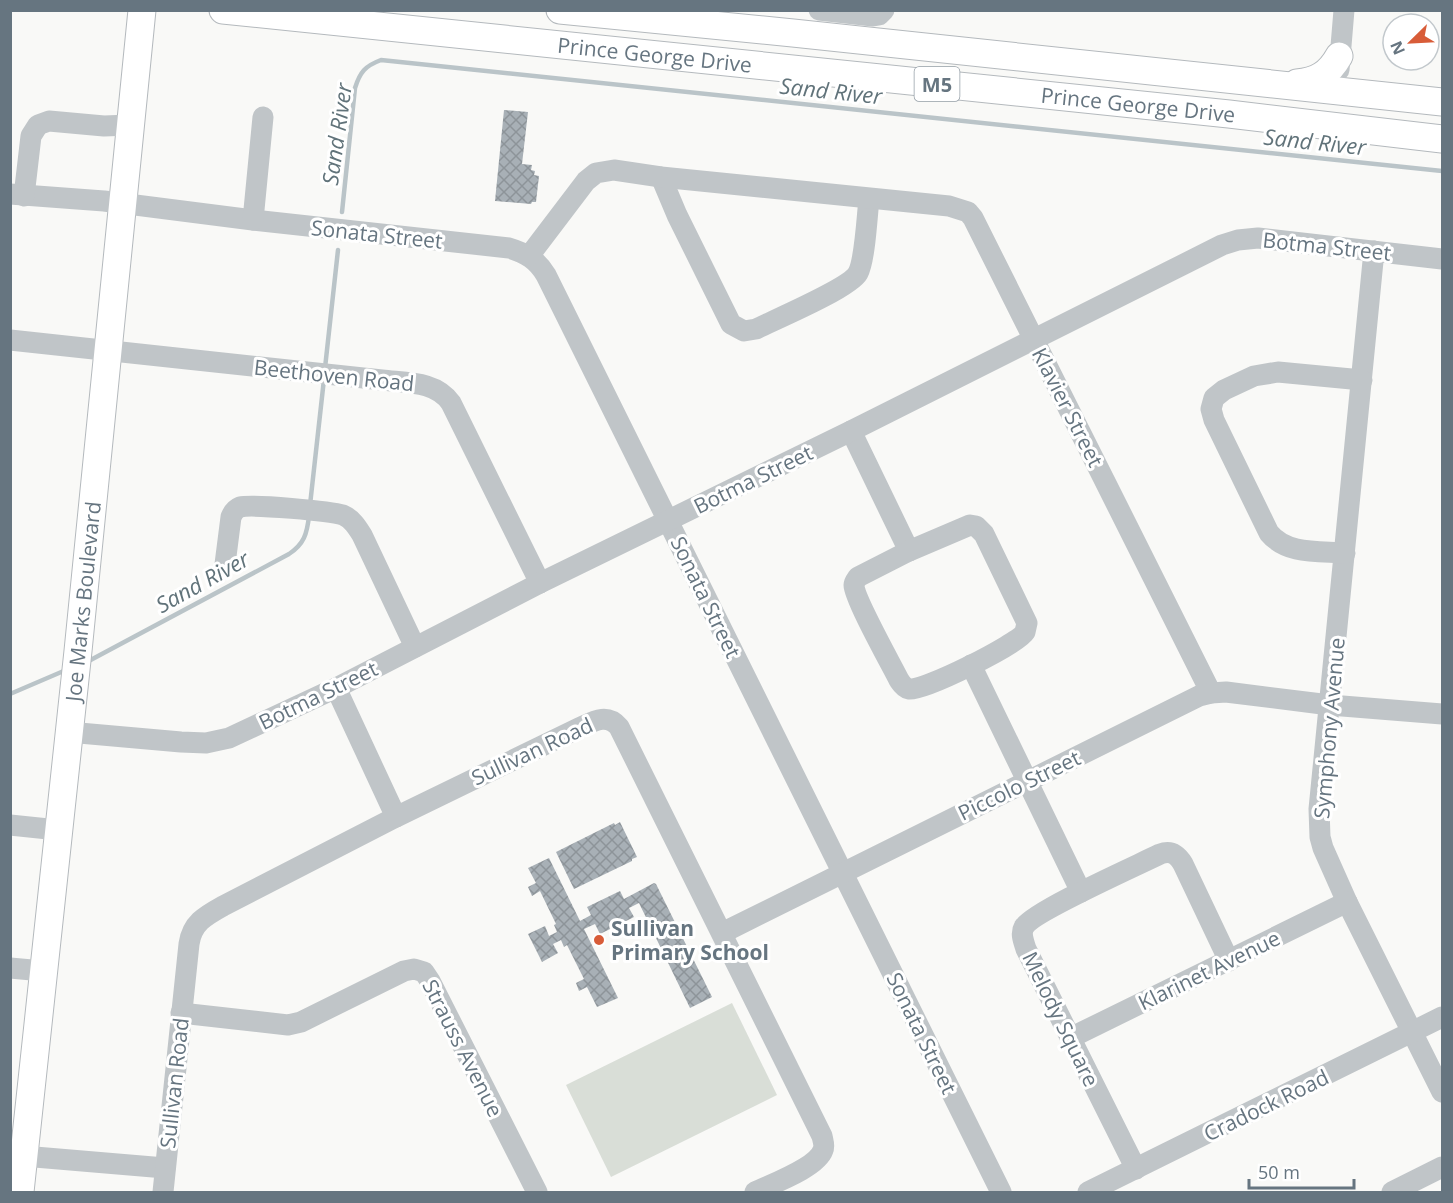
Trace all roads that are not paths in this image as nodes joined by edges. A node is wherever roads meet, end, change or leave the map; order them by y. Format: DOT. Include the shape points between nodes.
graph roads {
  1 [pos="142,10"];
  2 [pos="223,10"];
  3 [pos="560,10"];
  4 [pos="819,10"];
  5 [pos="884,10"];
  6 [pos="1344,10"];
  7 [pos="1339,56"];
  8 [pos="1257,82"];
  9 [pos="1339,91"];
  10 [pos="1443,102"];
  11 [pos="263,117"];
  12 [pos="130,125"];
  13 [pos="1443,139"];
  14 [pos="661,177"];
  15 [pos="17,195"];
  16 [pos="869,199"];
  17 [pos="122,204"];
  18 [pos="253,220"];
  19 [pos="1374,251"];
  20 [pos="529,256"];
  21 [pos="1443,259"];
  22 [pos="1034,338"];
  23 [pos="10,340"];
  24 [pos="108,350"];
  25 [pos="1362,380"];
  26 [pos="851,431"];
  27 [pos="668,521"];
  28 [pos="909,551"];
  29 [pos="1345,553"];
  30 [pos="225,564"];
  31 [pos="540,583"];
  32 [pos="415,647"];
  33 [pos="971,665"];
  34 [pos="336,688"];
  35 [pos="1211,693"];
  36 [pos="1330,705"];
  37 [pos="1443,714"];
  38 [pos="68,732"];
  39 [pos="1027,782"];
  40 [pos="396,817"];
  41 [pos="10,825"];
  42 [pos="58,830"];
  43 [pos="843,873"];
  44 [pos="1081,892"];
  45 [pos="1347,902"];
  46 [pos="722,933"];
  47 [pos="1229,961"];
  48 [pos="10,968"];
  49 [pos="43,971"];
  50 [pos="181,1013"];
  51 [pos="1443,1017"];
  52 [pos="1413,1032"];
  53 [pos="1070,1038"];
  54 [pos="1443,1092"];
  55 [pos="24,1156"];
  56 [pos="1443,1167"];
  57 [pos="165,1168"];
  58 [pos="1137,1169"];
  59 [pos="20,1192"];
  60 [pos="163,1192"];
  61 [pos="537,1192"];
  62 [pos="755,1192"];
  63 [pos="1001,1192"];
  64 [pos="1088,1192"];
  65 [pos="1392,1192"];
  1 -- 12 [label="main road, Joe Marks Boulevard"];
  2 -- 13 [label="main road, Prince George Drive / M5"];
  3 -- 8 [label="main road, Prince George Drive / M5"];
  4 -- 5 [label="street" via="873,16"];
  6 -- 7 [label="street"];
  7 -- 8 [label="main road" via="1328,72 1314,80"];
  7 -- 9 [label="street"];
  8 -- 9 [label="main road, Prince George Drive / M5"];
  9 -- 10 [label="main road, Prince George Drive / M5"];
  11 -- 18 [label="street"];
  12 -- 15 [label="street" via="49,121 38,125 31,136"];
  12 -- 17 [label="main road, Joe Marks Boulevard"];
  14 -- 16 [label="street, Klavier Street"];
  14 -- 16 [label="street" via="724,312 731,324 744,331 756,329 856,277"];
  14 -- 20 [label="street, Klavier Street" via="614,170 596,173"];
  15 -- 17 [label="street, Sonata Street"];
  16 -- 22 [label="street, Klavier Street" via="949,206 968,212"];
  17 -- 18 [label="street, Sonata Street"];
  17 -- 24 [label="main road, Joe Marks Boulevard"];
  18 -- 20 [label="street, Sonata Street" via="509,249"];
  19 -- 21 [label="street, Botma Street"];
  19 -- 22 [label="street, Botma Street" via="1258,238 1238,240"];
  19 -- 25 [label="street, Symphony Avenue"];
  20 -- 27 [label="street, Sonata Street" via="546,275"];
  22 -- 26 [label="street, Botma Street"];
  22 -- 35 [label="street, Klavier Street"];
  23 -- 24 [label="street, Beethoven Road"];
  24 -- 31 [label="street, Beethoven Road" via="425,385 443,393"];
  24 -- 38 [label="main road, Joe Marks Boulevard"];
  25 -- 29 [label="street, Symphony Avenue"];
  25 -- 29 [label="street" via="1266,373 1224,390 1214,398 1211,409 1276,541 1291,548"];
  26 -- 27 [label="street, Botma Street"];
  26 -- 28 [label="street"];
  27 -- 31 [label="street, Botma Street"];
  27 -- 43 [label="street, Sonata Street"];
  28 -- 33 [label="street" via="858,577 854,586 899,680 909,689 916,689"];
  28 -- 33 [label="street" via="964,526 976,526 984,534 1027,627 1022,638"];
  29 -- 36 [label="street, Symphony Avenue"];
  30 -- 32 [label="street" via="234,511 244,507 343,515 355,524"];
  31 -- 32 [label="street, Botma Street"];
  32 -- 34 [label="street, Botma Street"];
  33 -- 39 [label="street"];
  34 -- 38 [label="street, Botma Street" via="218,741 181,742"];
  34 -- 40 [label="street"];
  35 -- 36 [label="street, Piccolo Street"];
  35 -- 39 [label="street, Piccolo Street"];
  36 -- 37 [label="street, Piccolo Street"];
  36 -- 45 [label="street, Symphony Avenue" via="1319,809 1320,837"];
  38 -- 42 [label="main road, Joe Marks Boulevard"];
  39 -- 43 [label="street, Piccolo Street"];
  39 -- 44 [label="street"];
  40 -- 46 [label="street, Sullivan Road" via="596,720 608,718 620,728"];
  40 -- 50 [label="street, Sullivan Road" via="197,922 190,935"];
  41 -- 42 [label="street"];
  42 -- 49 [label="main road, Joe Marks Boulevard"];
  43 -- 46 [label="street, Piccolo Street"];
  43 -- 63 [label="street, Sonata Street"];
  44 -- 47 [label="street, Melody Square" via="1160,855 1174,853 1186,869"];
  44 -- 53 [label="street, Melody Square" via="1035,917 1022,933 1026,949"];
  45 -- 47 [label="street, Klarinet Avenue"];
  45 -- 52 [label="street, Symphony Avenue"];
  46 -- 62 [label="street, Sullivan Road" via="824,1142 822,1152 812,1163"];
  47 -- 53 [label="street, Klarinet Avenue"];
  48 -- 49 [label="street"];
  49 -- 55 [label="main road, Joe Marks Boulevard"];
  50 -- 57 [label="street, Sullivan Road"];
  50 -- 61 [label="street, Strauss Avenue" via="288,1025 302,1022 404,971 424,972"];
  51 -- 52 [label="street, Cradock Road"];
  52 -- 54 [label="street, Symphony Avenue"];
  52 -- 58 [label="street, Cradock Road"];
  53 -- 58 [label="street, Melody Square"];
  55 -- 57 [label="street"];
  55 -- 59 [label="main road, Joe Marks Boulevard"];
  56 -- 65 [label="street"];
  57 -- 60 [label="street, Sullivan Road"];
  58 -- 64 [label="street, Cradock Road"];
}
